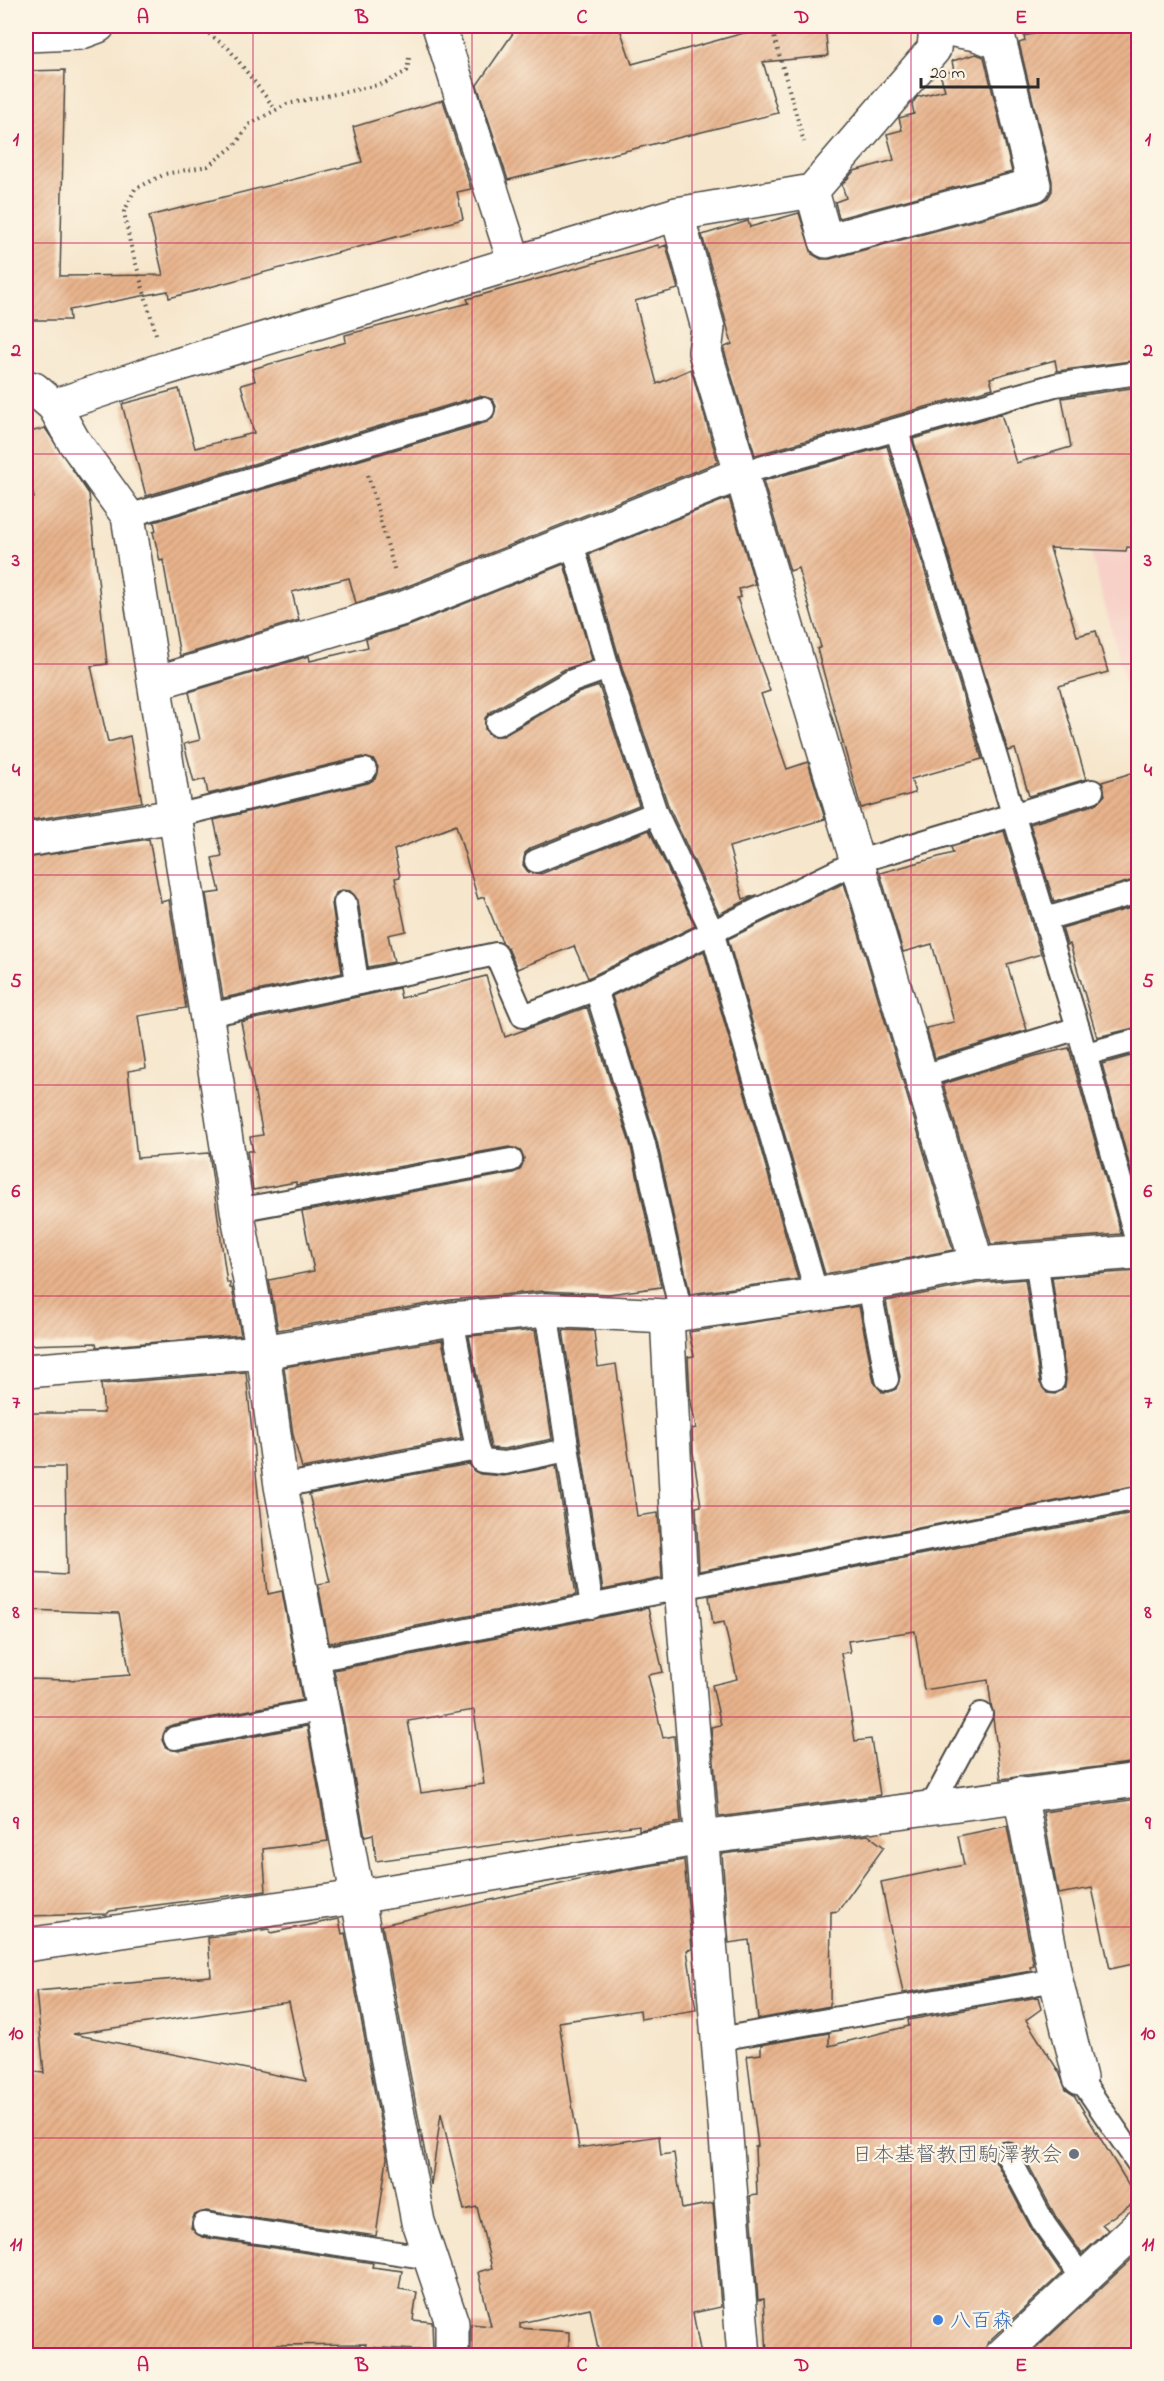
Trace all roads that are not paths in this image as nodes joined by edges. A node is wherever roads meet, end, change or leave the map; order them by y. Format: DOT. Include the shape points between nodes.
graph roads {
  1 [pos="98,26"];
  2 [pos="439,26"];
  3 [pos="936,26"];
  4 [pos="26,35"];
  5 [pos="812,191"];
  6 [pos="677,214"];
  7 [pos="509,245"];
  8 [pos="1138,373"];
  9 [pos="26,387"];
  10 [pos="54,406"];
  11 [pos="483,409"];
  12 [pos="897,431"];
  13 [pos="742,473"];
  14 [pos="128,516"];
  15 [pos="572,543"];
  16 [pos="608,668"];
  17 [pos="155,683"];
  18 [pos="497,724"];
  19 [pos="365,770"];
  20 [pos="1092,791"];
  21 [pos="1013,812"];
  22 [pos="656,813"];
  23 [pos="175,816"];
  24 [pos="26,840"];
  25 [pos="536,861"];
  26 [pos="856,862"];
  27 [pos="1138,892"];
  28 [pos="345,903"];
  29 [pos="1045,919"];
  30 [pos="712,931"];
  31 [pos="357,982"];
  32 [pos="596,989"];
  33 [pos="208,1015"];
  34 [pos="1078,1028"];
  35 [pos="1138,1040"];
  36 [pos="1086,1054"];
  37 [pos="920,1077"];
  38 [pos="511,1160"];
  39 [pos="237,1210"];
  40 [pos="1138,1246"];
  41 [pos="1138,1252"];
  42 [pos="1036,1258"];
  43 [pos="976,1264"];
  44 [pos="869,1286"];
  45 [pos="817,1295"];
  46 [pos="546,1311"];
  47 [pos="674,1315"];
  48 [pos="452,1319"];
  49 [pos="263,1352"];
  50 [pos="26,1371"];
  51 [pos="887,1379"];
  52 [pos="1053,1381"];
  53 [pos="477,1449"];
  54 [pos="567,1450"];
  55 [pos="281,1486"];
  56 [pos="1138,1498"];
  57 [pos="681,1588"];
  58 [pos="592,1606"];
  59 [pos="315,1660"];
  60 [pos="324,1709"];
  61 [pos="981,1714"];
  62 [pos="175,1738"];
  63 [pos="1138,1780"];
  64 [pos="1020,1794"];
  65 [pos="930,1809"];
  66 [pos="702,1838"];
  67 [pos="357,1897"];
  68 [pos="26,1945"];
  69 [pos="1056,1980"];
  70 [pos="719,2039"];
  71 [pos="1080,2078"];
  72 [pos="1007,2154"];
  73 [pos="1138,2163"];
  74 [pos="204,2224"];
  75 [pos="1138,2228"];
  76 [pos="431,2258"];
  77 [pos="1083,2279"];
  78 [pos="452,2355"];
  79 [pos="744,2355"];
  80 [pos="1001,2355"];
  1 -- 4 [label="street" via="79,33"];
  2 -- 7 [label="street"];
  3 -- 5 [label="street" via="934,49"];
  3 -- 5 [label="street" via="999,42 1034,185 826,241"];
  5 -- 6 [label="street"];
  6 -- 10 [label="street"];
  6 -- 13 [label="street" via="708,328 705,352"];
  8 -- 12 [label="lane" via="1054,385"];
  9 -- 10 [label="street"];
  10 -- 14 [label="street" via="73,440"];
  11 -- 14 [label="lane"];
  12 -- 13 [label="lane"];
  12 -- 21 [label="lane"];
  13 -- 15 [label="street"];
  13 -- 26 [label="street"];
  14 -- 17 [label="street"];
  15 -- 16 [label="lane"];
  15 -- 17 [label="street" via="404,608"];
  16 -- 18 [label="lane" via="572,681"];
  16 -- 22 [label="lane"];
  17 -- 23 [label="street"];
  19 -- 23 [label="lane"];
  20 -- 21 [label="lane"];
  21 -- 26 [label="lane"];
  21 -- 29 [label="lane"];
  22 -- 25 [label="lane"];
  22 -- 30 [label="lane"];
  23 -- 24 [label="street"];
  23 -- 33 [label="street"];
  26 -- 30 [label="lane"];
  26 -- 37 [label="street"];
  27 -- 29 [label="lane"];
  28 -- 31 [label="lane"];
  29 -- 34 [label="lane"];
  30 -- 32 [label="lane"];
  30 -- 45 [label="lane"];
  31 -- 32 [label="lane" via="496,954 523,1016"];
  31 -- 33 [label="lane"];
  32 -- 47 [label="lane" via="644,1144"];
  33 -- 39 [label="street"];
  34 -- 36 [label="lane"];
  34 -- 37 [label="lane"];
  35 -- 36 [label="lane"];
  36 -- 40 [label="lane"];
  37 -- 43 [label="street"];
  38 -- 39 [label="lane"];
  39 -- 49 [label="street"];
  41 -- 42 [label="street"];
  42 -- 43 [label="street"];
  42 -- 52 [label="lane"];
  43 -- 44 [label="street"];
  44 -- 45 [label="street"];
  44 -- 51 [label="lane"];
  45 -- 47 [label="street"];
  46 -- 47 [label="street"];
  46 -- 48 [label="street"];
  46 -- 54 [label="lane"];
  47 -- 57 [label="street"];
  48 -- 49 [label="street"];
  48 -- 53 [label="lane"];
  49 -- 50 [label="street"];
  49 -- 55 [label="street"];
  53 -- 54 [label="lane" via="482,1461 505,1463"];
  53 -- 55 [label="lane"];
  54 -- 58 [label="lane"];
  55 -- 59 [label="street"];
  56 -- 57 [label="lane"];
  57 -- 58 [label="lane"];
  57 -- 66 [label="street"];
  58 -- 59 [label="lane"];
  59 -- 60 [label="street"];
  60 -- 62 [label="lane"];
  60 -- 67 [label="street"];
  61 -- 65 [label="lane"];
  63 -- 64 [label="street"];
  64 -- 65 [label="street"];
  64 -- 69 [label="street"];
  65 -- 66 [label="street"];
  66 -- 67 [label="street"];
  66 -- 70 [label="street"];
  67 -- 68 [label="street"];
  67 -- 76 [label="street" via="418,2222"];
  69 -- 70 [label="lane"];
  69 -- 71 [label="street"];
  70 -- 79 [label="street"];
  71 -- 73 [label="lane"];
  72 -- 77 [label="lane" via="1044,2224"];
  74 -- 76 [label="lane"];
  75 -- 77 [label="street"];
  76 -- 78 [label="street" via="452,2323"];
  77 -- 80 [label="street"];
}
